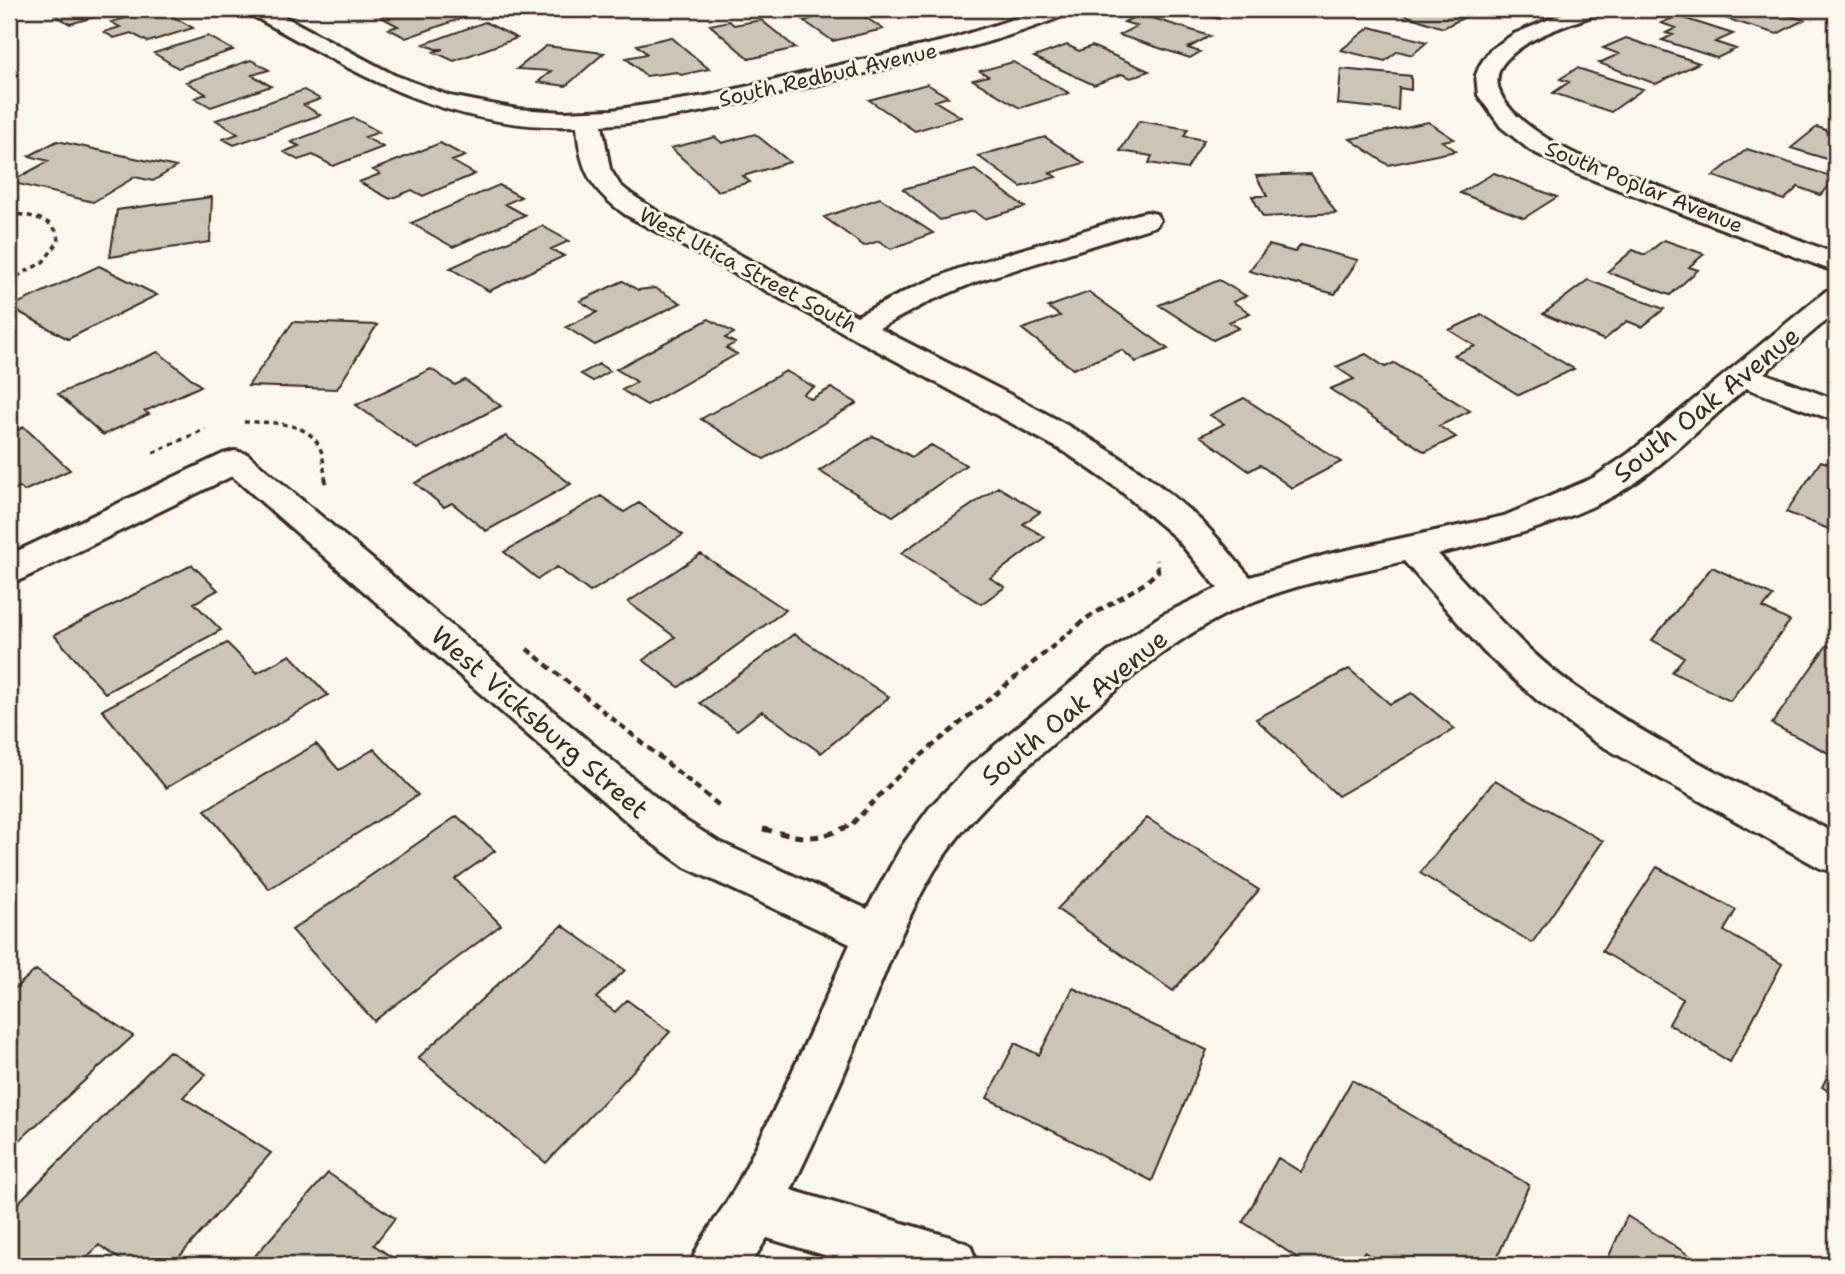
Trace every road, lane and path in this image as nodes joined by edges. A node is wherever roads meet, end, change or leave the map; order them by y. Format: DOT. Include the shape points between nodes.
graph roads {
  1 [pos="255,9"];
  2 [pos="1063,9"];
  3 [pos="1592,9"];
  4 [pos="589,119"];
  5 [pos="9,213"];
  6 [pos="1146,220"];
  7 [pos="1836,264"];
  8 [pos="9,281"];
  9 [pos="1836,297"];
  10 [pos="857,328"];
  11 [pos="1743,376"];
  12 [pos="1836,411"];
  13 [pos="209,428"];
  14 [pos="234,442"];
  15 [pos="145,460"];
  16 [pos="333,489"];
  17 [pos="1412,548"];
  18 [pos="1157,559"];
  19 [pos="9,570"];
  20 [pos="1242,593"];
  21 [pos="520,643"];
  22 [pos="723,809"];
  23 [pos="759,828"];
  24 [pos="1836,855"];
  25 [pos="877,935"];
  26 [pos="755,1207"];
  27 [pos="718,1265"];
  28 [pos="950,1265"];
  1 -- 4 [label="street" via="411,91 440,101 499,114"];
  2 -- 4 [label="street, South Redbud Avenue" via="951,46 704,104"];
  3 -- 7 [label="street, South Poplar Avenue" via="1510,45 1491,63 1486,89 1509,121 1549,151 1597,172"];
  4 -- 10 [label="street, West Utica Street South" via="597,174 619,198"];
  5 -- 8 [label="path" via="50,222 58,230 60,242 51,257"];
  6 -- 10 [label="street" via="968,275"];
  9 -- 11 [label="street, South Oak Avenue"];
  10 -- 20 [label="street, West Utica Street South" via="1077,445 1129,480 1188,529"];
  11 -- 12 [label="street"];
  11 -- 17 [label="street, South Oak Avenue" via="1605,486 1513,525"];
  13 -- 15 [label="path" via="172,442"];
  14 -- 16 [label="path" via="272,422 301,430 324,456 322,470"];
  14 -- 19 [label="street"];
  14 -- 25 [label="street, West Vicksburg Street" via="663,828 701,854"];
  17 -- 20 [label="street, South Oak Avenue" via="1329,566"];
  17 -- 24 [label="street" via="1499,642 1551,690 1679,771"];
  18 -- 23 [label="path" via="1158,571 1145,583 1087,618 906,768 851,825 807,839"];
  20 -- 25 [label="street, South Oak Avenue" via="1175,624 985,778 946,818"];
  21 -- 22 [label="path"];
  25 -- 26 [label="street, South Oak Avenue" via="809,1097"];
  26 -- 27 [label="street, South Oak Avenue"];
  26 -- 28 [label="street"];
}
